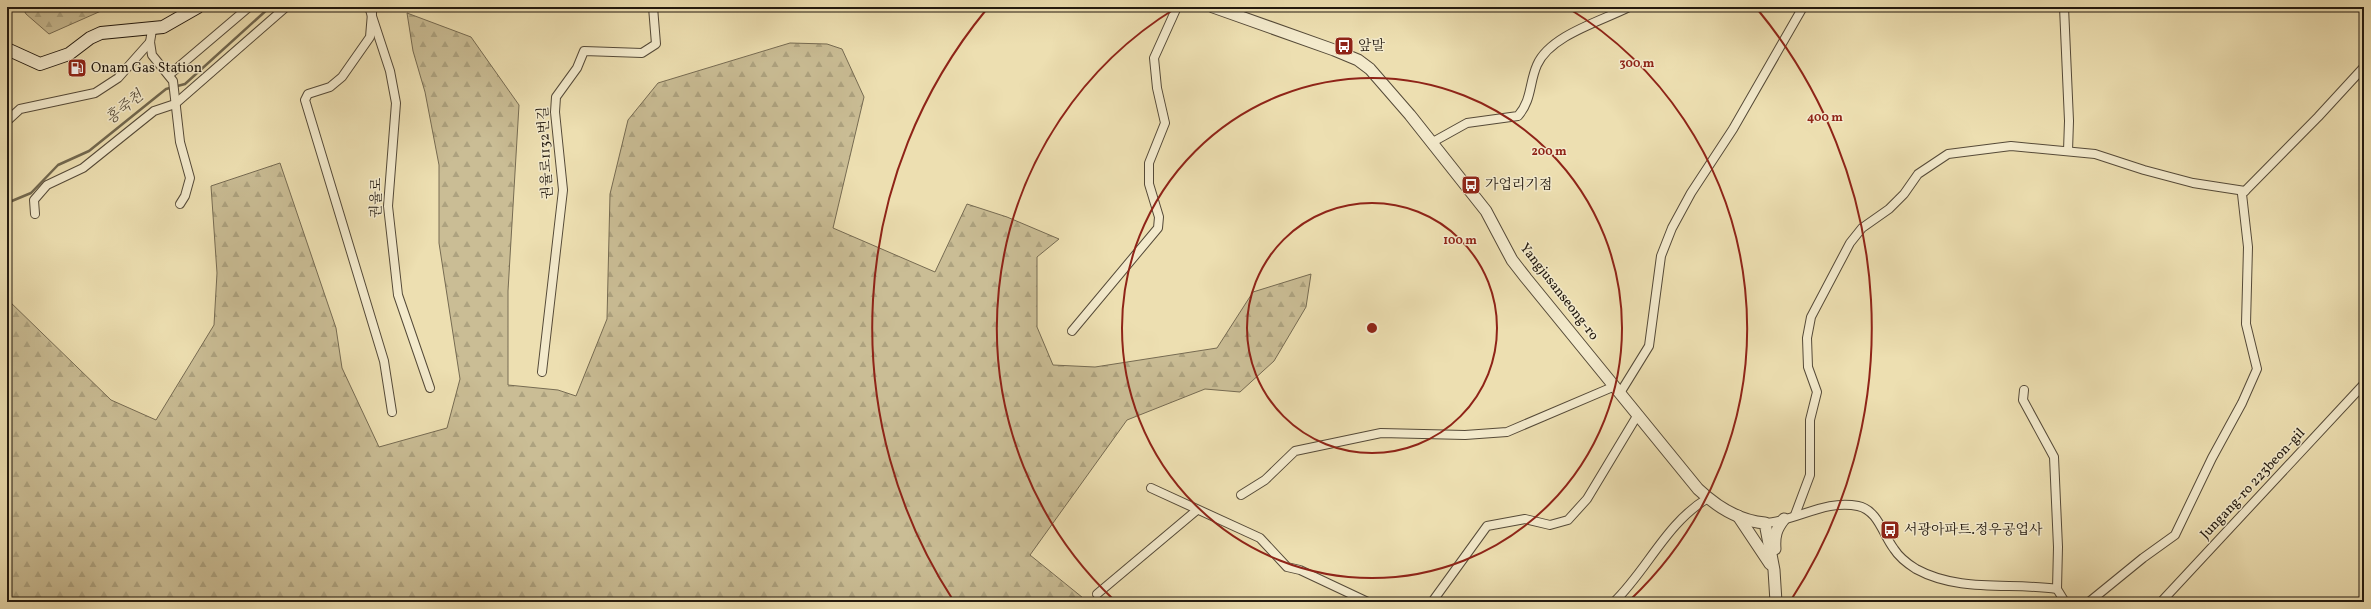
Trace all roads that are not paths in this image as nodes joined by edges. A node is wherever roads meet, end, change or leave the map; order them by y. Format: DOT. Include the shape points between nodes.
graph roads {
  1 [pos="198,7"];
  2 [pos="249,7"];
  3 [pos="286,7"];
  4 [pos="654,7"];
  5 [pos="1177,7"];
  6 [pos="1213,7"];
  7 [pos="1629,7"];
  8 [pos="1804,7"];
  9 [pos="2064,7"];
  10 [pos="370,10"];
  11 [pos="152,30"];
  12 [pos="150,42"];
  13 [pos="7,49"];
  14 [pos="2364,67"];
  15 [pos="171,78"];
  16 [pos="175,104"];
  17 [pos="7,121"];
  18 [pos="1431,143"];
  19 [pos="2068,150"];
  20 [pos="2245,191"];
  21 [pos="180,204"];
  22 [pos="35,214"];
  23 [pos="1072,331"];
  24 [pos="542,372"];
  25 [pos="2364,384"];
  26 [pos="430,388"];
  27 [pos="1617,390"];
  28 [pos="2024,390"];
  29 [pos="392,412"];
  30 [pos="1637,416"];
  31 [pos="1151,488"];
  32 [pos="1241,495"];
  33 [pos="1708,498"];
  34 [pos="1197,510"];
  35 [pos="1795,515"];
  36 [pos="1738,516"];
  37 [pos="1784,519"];
  38 [pos="1766,523"];
  39 [pos="1774,570"];
  40 [pos="2057,589"];
  41 [pos="1097,594"];
  42 [pos="1368,602"];
  43 [pos="1432,602"];
  44 [pos="1614,602"];
  45 [pos="1776,602"];
  46 [pos="2065,602"];
  47 [pos="2089,602"];
  48 [pos="2160,602"];
  1 -- 11 [label="main road" via="163,27"];
  2 -- 15 [label="street"];
  3 -- 16 [label="street"];
  4 -- 24 [label="street, 권율로1132번길" via="656,44 642,54 584,50 577,68 556,97 555,112 563,190"];
  5 -- 23 [label="street" via="1154,58 1157,88 1166,123 1149,163 1149,184 1159,217 1158,228"];
  6 -- 18 [label="street, Yangjusanseong-ro" via="1302,37 1358,60 1370,69"];
  7 -- 18 [label="street" via="1576,32 1543,53 1536,66 1529,100 1518,116 1467,123"];
  8 -- 27 [label="street" via="1672,228 1661,256 1649,346"];
  9 -- 19 [label="street"];
  10 -- 26 [label="street, 권율로" via="390,71 396,103 388,206 398,295"];
  10 -- 29 [label="street" via="370,37 342,77 330,87 308,94 305,100 384,361"];
  11 -- 12 [label="street"];
  11 -- 13 [label="main road" via="101,33 69,54 40,64"];
  12 -- 15 [label="street" via="152,55"];
  12 -- 17 [label="street" via="118,78 95,94 20,109"];
  14 -- 20 [label="street"];
  15 -- 16 [label="street"];
  16 -- 21 [label="street" via="180,142 190,178"];
  16 -- 22 [label="street" via="154,112 83,168 47,185 34,200"];
  18 -- 27 [label="street, Yangjusanseong-ro" via="1486,212 1512,260"];
  19 -- 20 [label="street" via="2095,154 2193,183"];
  19 -- 35 [label="street" via="2048,151 2010,146 1948,154 1918,174 1894,204 1862,228 1850,243 1811,318 1807,338 1808,367 1817,392 1810,420 1810,475"];
  20 -- 47 [label="street" via="2242,194 2248,247 2246,324 2257,369 2175,535"];
  25 -- 48 [label="street, Jungang-ro 223beon-gil"];
  27 -- 30 [label="street, Yangjusanseong-ro"];
  27 -- 32 [label="street" via="1507,432 1465,435 1381,433 1295,451 1265,480"];
  28 -- 40 [label="street" via="2023,400 2054,457"];
  30 -- 33 [label="street, Yangjusanseong-ro"];
  30 -- 43 [label="street" via="1587,499 1568,520 1550,525 1525,519 1487,526"];
  31 -- 34 [label="street"];
  33 -- 36 [label="street, Yangjusanseong-ro"];
  33 -- 44 [label="street" via="1693,507 1661,540 1629,588"];
  34 -- 41 [label="street"];
  34 -- 42 [label="street" via="1260,538 1287,567 1300,570"];
  35 -- 37 [label="street, Yangjusanseong-ro"];
  35 -- 40 [label="street, Yangjusanseong-ro" via="1836,505 1860,506 1876,518 1899,556 1926,574 1952,582 1983,586"];
  36 -- 38 [label="street, Yangjusanseong-ro"];
  36 -- 39 [label="street"];
  37 -- 38 [label="street, Yangjusanseong-ro"];
  37 -- 39 [label="street" via="1777,528 1774,538"];
  38 -- 39 [label="street"];
  39 -- 45 [label="street"];
  40 -- 46 [label="street"];
}
